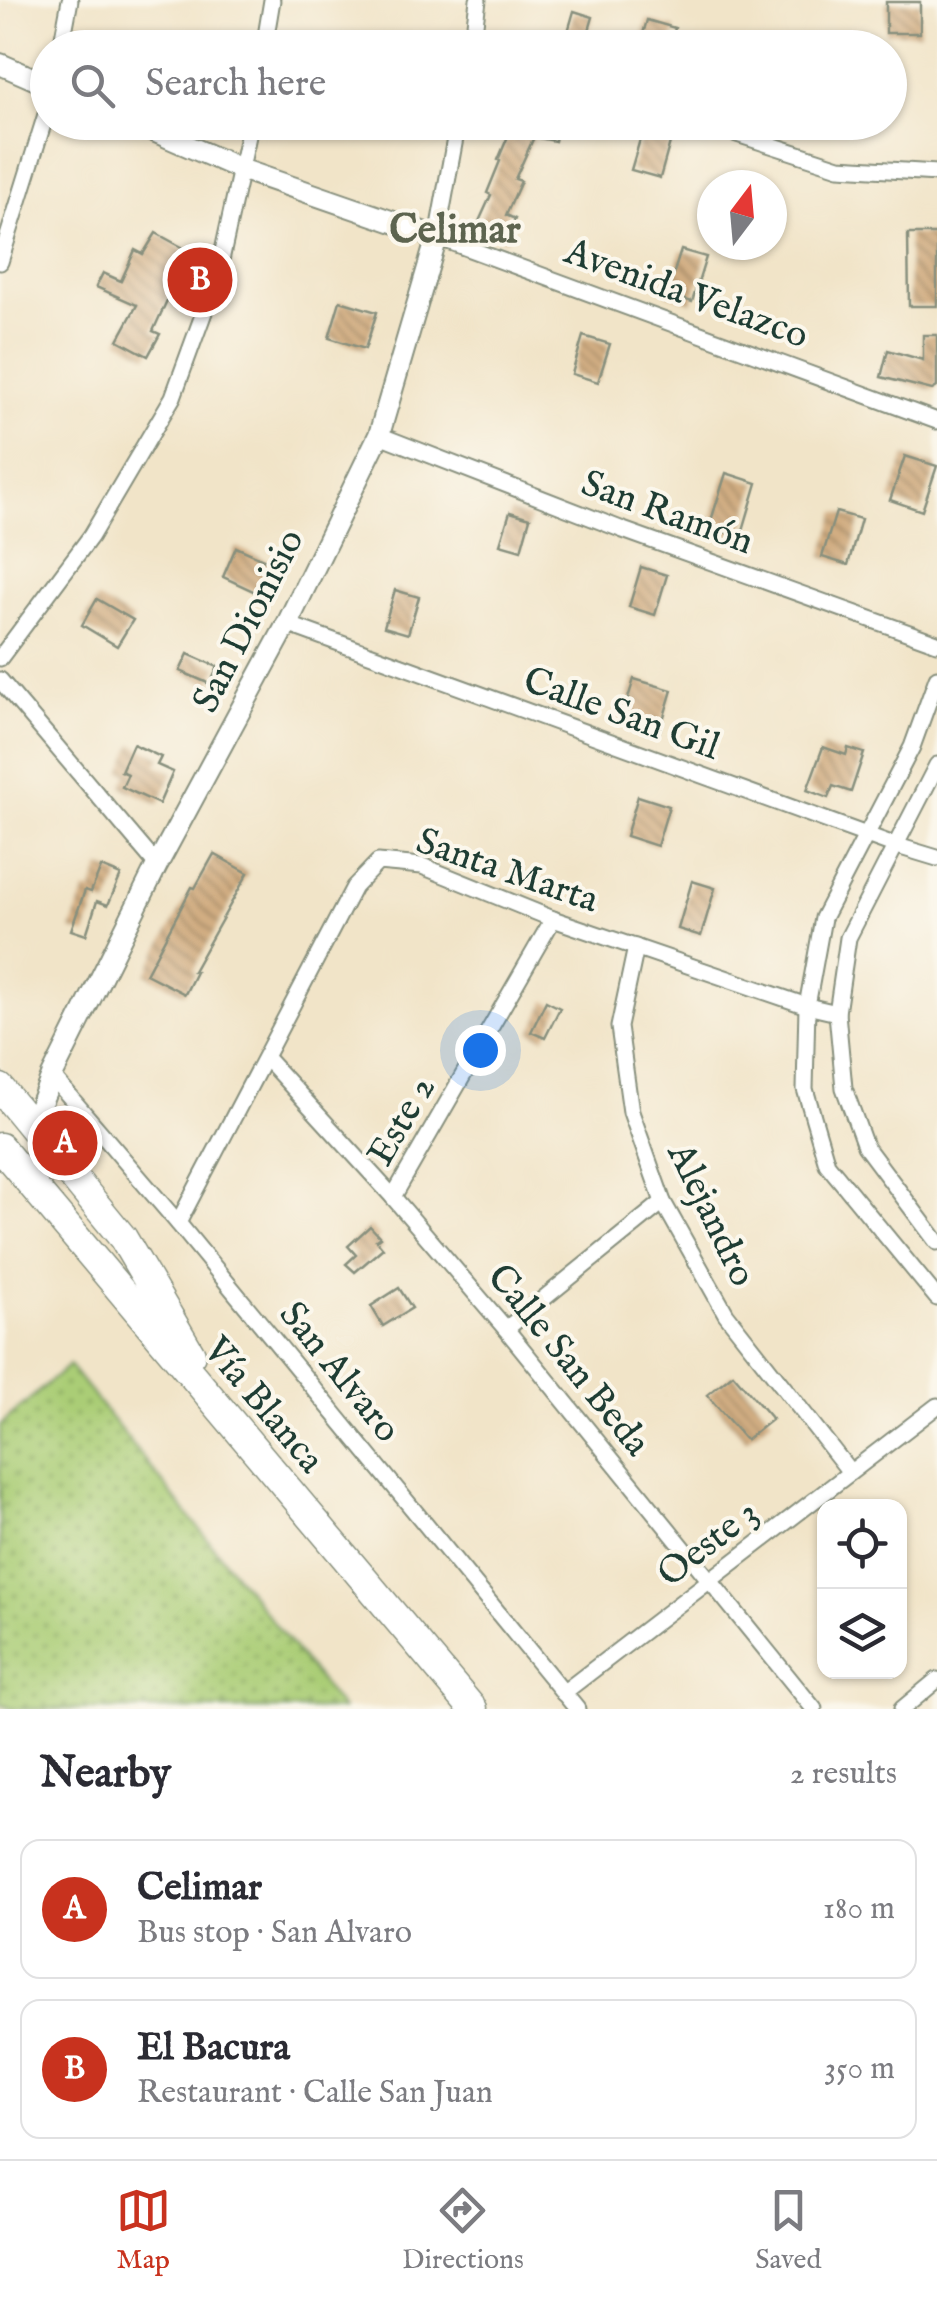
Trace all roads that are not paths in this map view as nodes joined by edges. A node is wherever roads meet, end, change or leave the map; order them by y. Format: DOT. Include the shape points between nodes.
graph roads {
  1 [pos="70,0"];
  2 [pos="272,0"];
  3 [pos="478,0"];
  4 [pos="64,30"];
  5 [pos="267,30"];
  6 [pos="474,30"];
  7 [pos="0,64"];
  8 [pos="30,77"];
  9 [pos="38,140"];
  10 [pos="174,140"];
  11 [pos="248,140"];
  12 [pos="455,140"];
  13 [pos="754,140"];
  14 [pos="243,170"];
  15 [pos="937,173"];
  16 [pos="436,237"];
  17 [pos="0,262"];
  18 [pos="937,421"];
  19 [pos="378,435"];
  20 [pos="287,624"];
  21 [pos="937,643"];
  22 [pos="0,658"];
  23 [pos="937,678"];
  24 [pos="0,680"];
  25 [pos="937,765"];
  26 [pos="865,833"];
  27 [pos="894,845"];
  28 [pos="937,858"];
  29 [pos="157,865"];
  30 [pos="553,919"];
  31 [pos="636,947"];
  32 [pos="807,1006"];
  33 [pos="838,1013"];
  34 [pos="266,1058"];
  35 [pos="52,1076"];
  36 [pos="0,1088"];
  37 [pos="32,1125"];
  38 [pos="0,1147"];
  39 [pos="394,1197"];
  40 [pos="663,1202"];
  41 [pos="178,1222"];
  42 [pos="937,1242"];
  43 [pos="937,1298"];
  44 [pos="506,1329"];
  45 [pos="937,1406"];
  46 [pos="230,1420"];
  47 [pos="850,1472"];
  48 [pos="708,1582"];
  49 [pos="937,1680"];
  50 [pos="564,1693"];
  51 [pos="473,1709"];
  52 [pos="577,1709"];
  53 [pos="814,1709"];
  54 [pos="902,1709"];
  1 -- 4 [label="street"];
  2 -- 5 [label="street"];
  3 -- 6 [label="street"];
  7 -- 8 [label="street"];
  9 -- 17 [label="street"];
  10 -- 14 [label="street, Avenida Velazco"];
  11 -- 14 [label="street"];
  12 -- 16 [label="street, San Dionisio"];
  13 -- 15 [label="street" via="839,168"];
  14 -- 16 [label="street, Avenida Velazco"];
  14 -- 22 [label="street" via="218,274 172,397 92,536"];
  16 -- 18 [label="street, Avenida Velazco"];
  16 -- 19 [label="street, San Dionisio"];
  19 -- 20 [label="street, San Dionisio"];
  19 -- 21 [label="street, San Ramón"];
  20 -- 26 [label="street, Calle San Gil"];
  20 -- 29 [label="street, San Dionisio"];
  23 -- 26 [label="street" via="912,747"];
  24 -- 29 [label="street"];
  25 -- 27 [label="street"];
  26 -- 27 [label="street, Calle San Gil"];
  26 -- 32 [label="street" via="823,918"];
  27 -- 28 [label="street, Calle San Gil"];
  27 -- 33 [label="street" via="848,938"];
  29 -- 35 [label="street, San Dionisio"];
  30 -- 31 [label="street, Santa Marta"];
  30 -- 34 [label="street, Santa Marta" via="422,866 378,862 354,887"];
  30 -- 39 [label="street, Este 2"];
  31 -- 32 [label="street, Santa Marta"];
  31 -- 40 [label="street, Alejandro" via="618,1027 631,1112"];
  32 -- 33 [label="street, Santa Marta"];
  32 -- 43 [label="street" via="806,1089 827,1164"];
  33 -- 42 [label="street" via="844,1088 864,1146"];
  34 -- 39 [label="street, Calle San Beda"];
  34 -- 41 [label="street, Santa Marta"];
  35 -- 37 [label="street, San Dionisio"];
  35 -- 41 [label="street, San Alvaro"];
  36 -- 37 [label="highway"];
  37 -- 46 [label="highway" via="122,1238"];
  38 -- 46 [label="highway, Vía Blanca"];
  39 -- 44 [label="street, Calle San Beda"];
  40 -- 44 [label="street"];
  40 -- 47 [label="street, Alejandro" via="726,1314"];
  41 -- 50 [label="street, San Alvaro"];
  44 -- 48 [label="street, Calle San Beda"];
  45 -- 47 [label="street, Oeste 3"];
  46 -- 51 [label="highway, Vía Blanca"];
  47 -- 48 [label="street, Oeste 3"];
  48 -- 50 [label="street, Oeste 3"];
  48 -- 53 [label="street, Calle San Beda"];
  49 -- 54 [label="street"];
  50 -- 52 [label="street, San Alvaro"];
}
